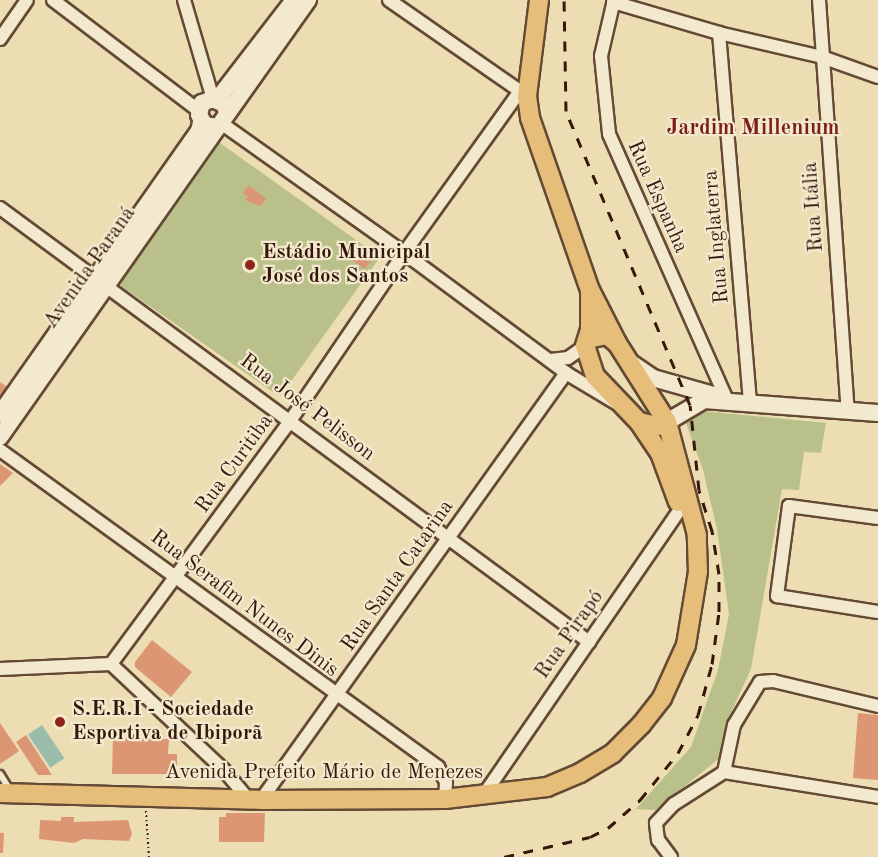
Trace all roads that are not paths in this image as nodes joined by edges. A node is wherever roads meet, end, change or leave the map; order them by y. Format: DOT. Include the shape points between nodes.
graph roads {
  1 [pos="27,0"];
  2 [pos="53,0"];
  3 [pos="184,0"];
  4 [pos="294,0"];
  5 [pos="309,0"];
  6 [pos="390,0"];
  7 [pos="538,0"];
  8 [pos="819,0"];
  9 [pos="614,1"];
  10 [pos="719,33"];
  11 [pos="0,39"];
  12 [pos="822,57"];
  13 [pos="878,77"];
  14 [pos="524,93"];
  15 [pos="220,112"];
  16 [pos="200,117"];
  17 [pos="0,208"];
  18 [pos="404,253"];
  19 [pos="102,280"];
  20 [pos="590,290"];
  21 [pos="587,342"];
  22 [pos="618,343"];
  23 [pos="551,360"];
  24 [pos="629,362"];
  25 [pos="566,373"];
  26 [pos="727,400"];
  27 [pos="750,402"];
  28 [pos="621,406"];
  29 [pos="848,410"];
  30 [pos="878,413"];
  31 [pos="0,414"];
  32 [pos="290,421"];
  33 [pos="639,422"];
  34 [pos="667,422"];
  35 [pos="0,437"];
  36 [pos="0,450"];
  37 [pos="685,503"];
  38 [pos="878,518"];
  39 [pos="449,538"];
  40 [pos="178,578"];
  41 [pos="878,612"];
  42 [pos="589,642"];
  43 [pos="111,664"];
  44 [pos="0,669"];
  45 [pos="336,696"];
  46 [pos="878,706"];
  47 [pos="724,772"];
  48 [pos="0,774"];
  49 [pos="6,793"];
  50 [pos="483,796"];
  51 [pos="878,797"];
  52 [pos="445,799"];
  53 [pos="255,800"];
  54 [pos="671,857"];
  1 -- 11 [label="street"];
  2 -- 16 [label="street"];
  3 -- 15 [label="street"];
  4 -- 15 [label="main road, Avenida Paraná"];
  5 -- 15 [label="main road, Avenida Paraná"];
  6 -- 14 [label="street"];
  7 -- 14 [label="main road"];
  8 -- 12 [label="street, Rua Itália"];
  9 -- 10 [label="street"];
  9 -- 26 [label="street, Rua Espanha" via="601,56 609,134"];
  10 -- 12 [label="street"];
  10 -- 27 [label="street, Rua Inglaterra"];
  12 -- 13 [label="street"];
  12 -- 29 [label="street, Rua Itália"];
  14 -- 18 [label="street, Rua Curitiba"];
  14 -- 20 [label="main road" via="536,143"];
  15 -- 16 [label="main road"];
  15 -- 16 [label="main road, Avenida Paraná" via="206,101"];
  15 -- 18 [label="street"];
  15 -- 19 [label="main road, Avenida Paraná"];
  16 -- 19 [label="main road, Avenida Paraná"];
  17 -- 19 [label="street, Rua José Pelisson"];
  18 -- 23 [label="street"];
  18 -- 32 [label="street, Rua Curitiba"];
  19 -- 31 [label="main road, Avenida Paraná"];
  19 -- 32 [label="street, Rua José Pelisson"];
  19 -- 35 [label="main road, Avenida Paraná"];
  20 -- 21 [label="main road"];
  20 -- 22 [label="main road"];
  21 -- 22 [label="main road" via="607,335"];
  21 -- 23 [label="street" via="568,358"];
  21 -- 28 [label="main road, Avenida Prefeito Mário de Menezes" via="595,376"];
  22 -- 24 [label="main road, Avenida Prefeito Mário de Menezes"];
  23 -- 25 [label="street"];
  24 -- 26 [label="main road" via="653,378"];
  24 -- 34 [label="main road, Avenida Prefeito Mário de Menezes"];
  25 -- 28 [label="street"];
  25 -- 39 [label="street, Rua Santa Catarina"];
  26 -- 27 [label="main road"];
  26 -- 34 [label="main road" via="690,405"];
  27 -- 29 [label="main road"];
  28 -- 33 [label="main road, Avenida Prefeito Mário de Menezes"];
  29 -- 30 [label="main road"];
  32 -- 39 [label="street, Rua José Pelisson"];
  32 -- 40 [label="street, Rua Curitiba"];
  33 -- 34 [label="main road" via="657,426"];
  33 -- 37 [label="main road, Avenida Prefeito Mário de Menezes"];
  34 -- 37 [label="main road, Avenida Prefeito Mário de Menezes"];
  36 -- 40 [label="street, Rua Serafim Nunes Dinis"];
  37 -- 42 [label="street, Rua Pirapó"];
  37 -- 50 [label="main road, Avenida Prefeito Mário de Menezes" via="697,535 694,612 677,671 641,725 613,753 564,780 547,787"];
  38 -- 41 [label="street" via="789,506 777,596"];
  39 -- 42 [label="street, Rua José Pelisson"];
  39 -- 45 [label="street, Rua Santa Catarina"];
  40 -- 43 [label="street, Rua Curitiba"];
  40 -- 45 [label="street, Rua Serafim Nunes Dinis"];
  42 -- 50 [label="street, Rua Pirapó"];
  43 -- 44 [label="street"];
  43 -- 53 [label="street"];
  45 -- 52 [label="street, Rua Serafim Nunes Dinis" via="438,767 447,782"];
  45 -- 53 [label="street, Rua Santa Catarina"];
  46 -- 47 [label="street" via="773,681 760,682 731,733"];
  47 -- 51 [label="street"];
  47 -- 54 [label="street" via="674,804 656,823 655,831"];
  48 -- 49 [label="lane"];
  49 -- 53 [label="main road, Avenida Prefeito Mário de Menezes"];
  50 -- 52 [label="main road, Avenida Prefeito Mário de Menezes"];
  52 -- 53 [label="main road, Avenida Prefeito Mário de Menezes"];
}
